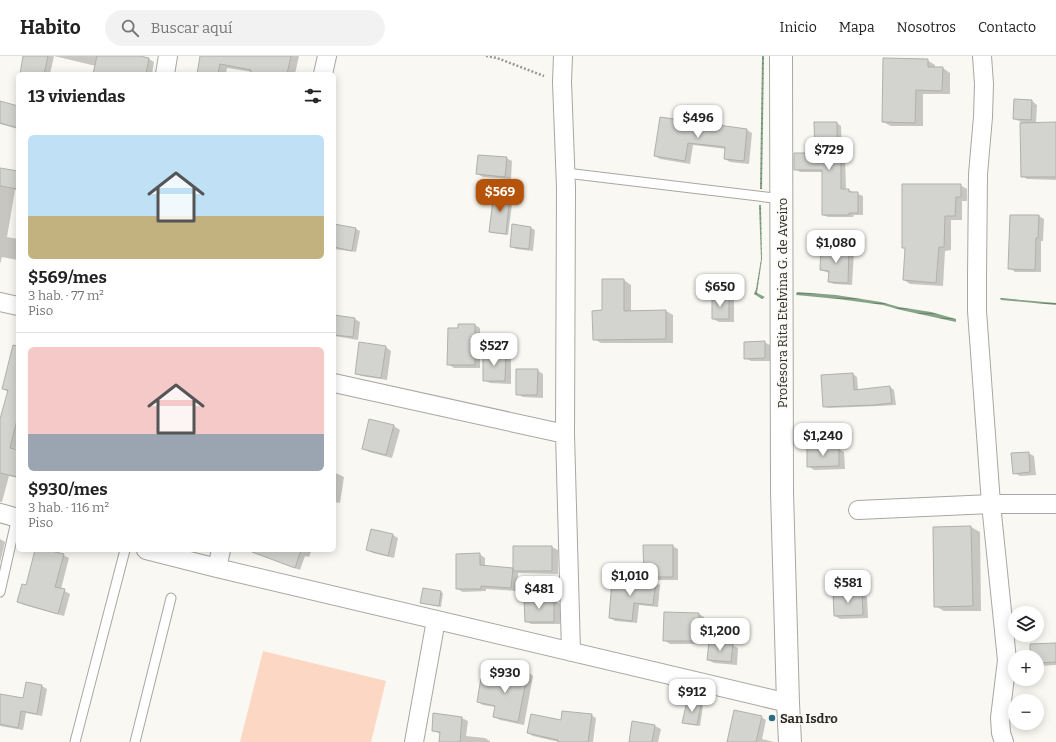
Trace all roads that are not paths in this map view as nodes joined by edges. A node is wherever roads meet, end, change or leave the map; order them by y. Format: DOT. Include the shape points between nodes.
graph roads {
  1 [pos="168,56"];
  2 [pos="327,56"];
  3 [pos="563,56"];
  4 [pos="782,56"];
  5 [pos="982,56"];
  6 [pos="164,72"];
  7 [pos="323,72"];
  8 [pos="566,173"];
  9 [pos="782,199"];
  10 [pos="0,302"];
  11 [pos="16,306"];
  12 [pos="336,383"];
  13 [pos="565,434"];
  14 [pos="991,504"];
  15 [pos="1056,504"];
  16 [pos="858,510"];
  17 [pos="12,516"];
  18 [pos="124,552"];
  19 [pos="154,552"];
  20 [pos="221,552"];
  21 [pos="217,568"];
  22 [pos="0,592"];
  23 [pos="171,598"];
  24 [pos="436,620"];
  25 [pos="571,652"];
  26 [pos="788,704"];
  27 [pos="76,742"];
  28 [pos="136,742"];
  29 [pos="414,742"];
  30 [pos="790,742"];
  31 [pos="1004,742"];
  1 -- 6 [label="street"];
  2 -- 7 [label="street"];
  3 -- 8 [label="street"];
  4 -- 9 [label="street, Profesora Rita Etelvina G. de Aveiro"];
  5 -- 14 [label="street" via="984,117 978,174 976,277"];
  8 -- 9 [label="lane"];
  8 -- 13 [label="street"];
  9 -- 26 [label="street, Profesora Rita Etelvina G. de Aveiro" via="782,484"];
  10 -- 11 [label="street"];
  12 -- 13 [label="street"];
  13 -- 25 [label="street"];
  14 -- 15 [label="street"];
  14 -- 16 [label="street"];
  14 -- 31 [label="street" via="1007,660 1000,718"];
  17 -- 22 [label="lane"];
  18 -- 27 [label="lane"];
  19 -- 21 [label="street"];
  20 -- 21 [label="street"];
  21 -- 24 [label="street"];
  23 -- 28 [label="lane"];
  24 -- 25 [label="street"];
  24 -- 29 [label="street"];
  25 -- 26 [label="street"];
  26 -- 30 [label="street, Profesora Rita Etelvina G. de Aveiro"];
}
